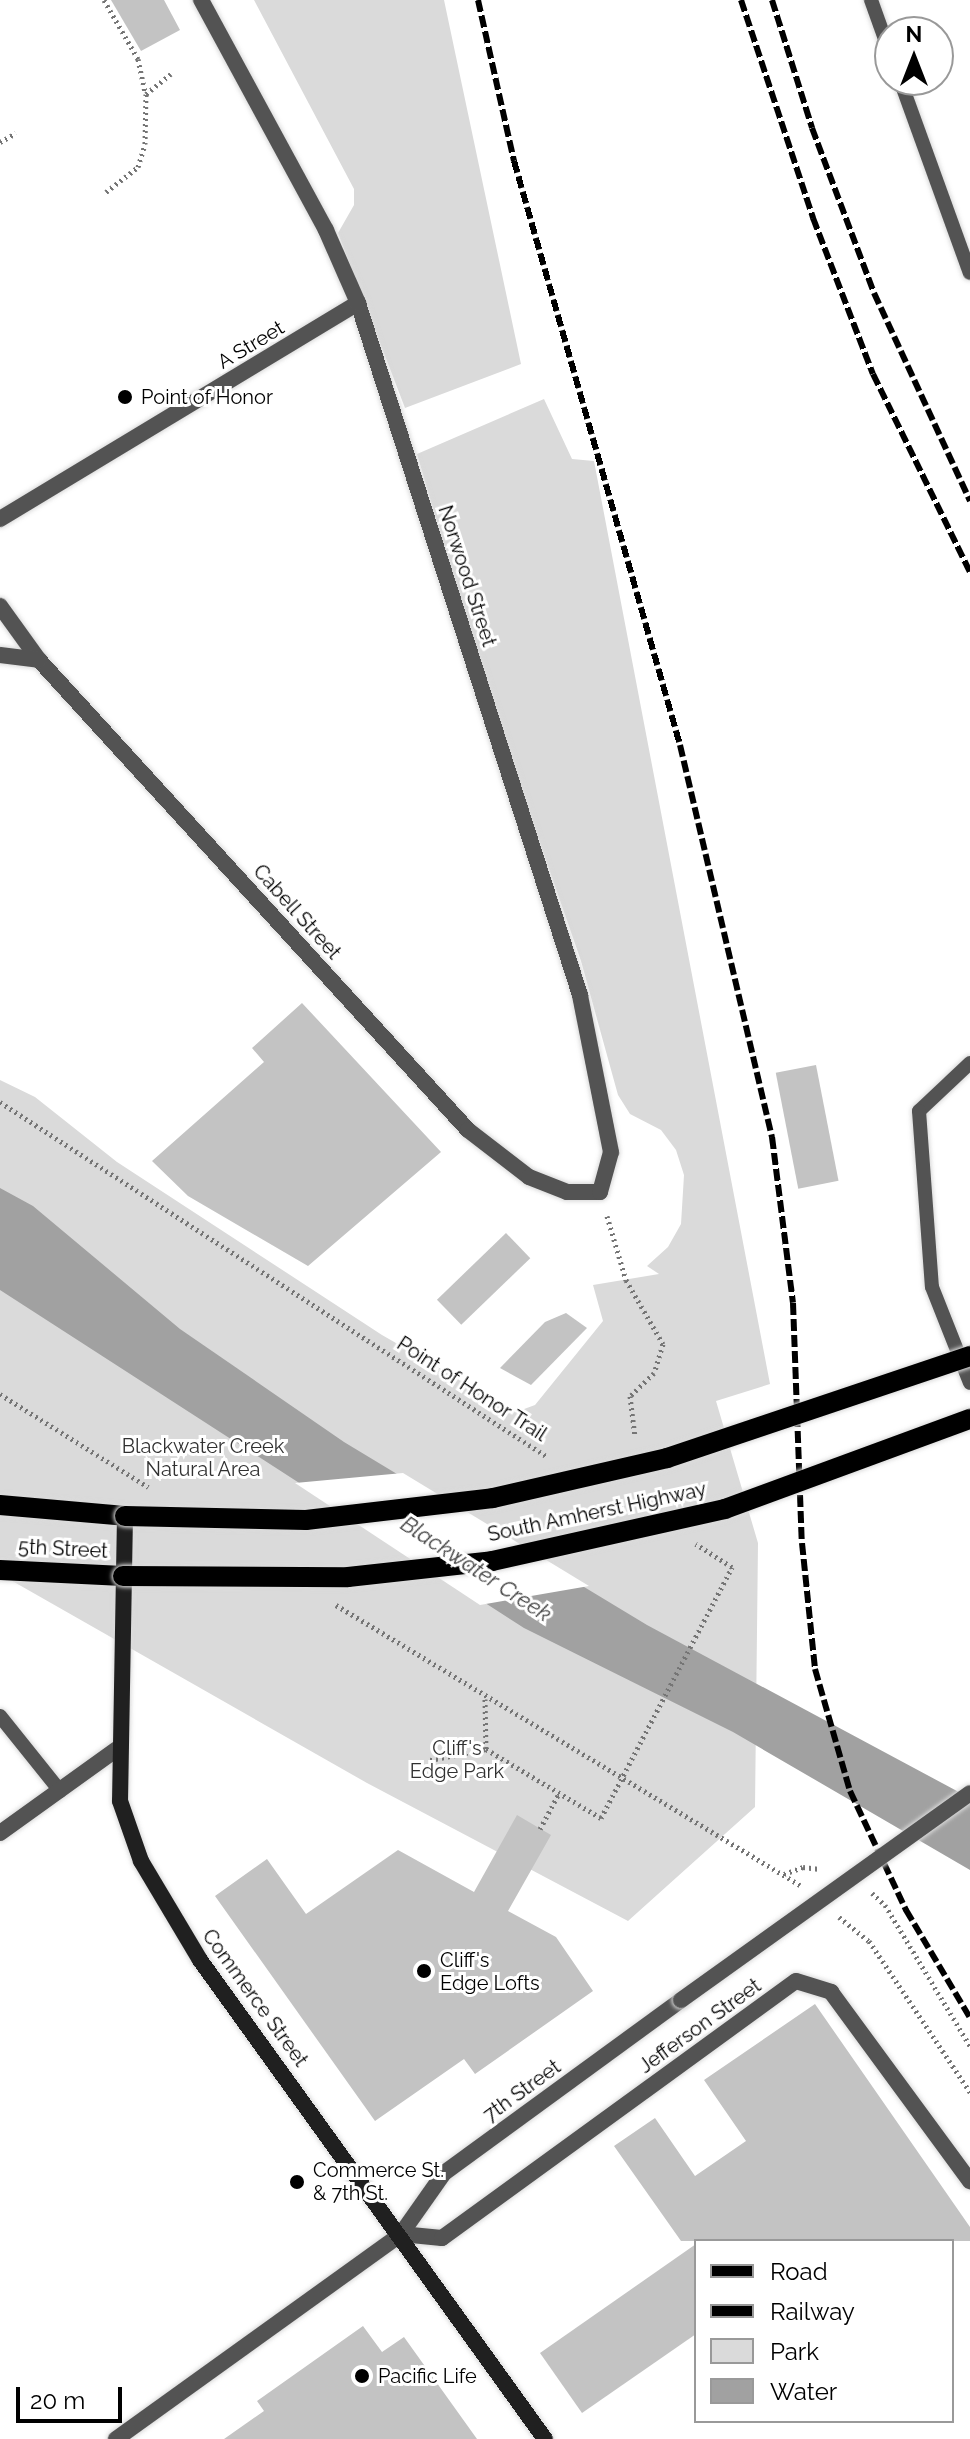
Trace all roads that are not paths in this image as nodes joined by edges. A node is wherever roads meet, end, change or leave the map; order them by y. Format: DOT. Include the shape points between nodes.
graph roads {
  1 [pos="201,0"];
  2 [pos="906,96"];
  3 [pos="970,273"];
  4 [pos="358,303"];
  5 [pos="0,519"];
  6 [pos="0,606"];
  7 [pos="0,655"];
  8 [pos="39,660"];
  9 [pos="970,1063"];
  10 [pos="600,1192"];
  11 [pos="970,1356"];
  12 [pos="970,1383"];
  13 [pos="970,1419"];
  14 [pos="0,1505"];
  15 [pos="125,1516"];
  16 [pos="0,1570"];
  17 [pos="123,1576"];
  18 [pos="0,1716"];
  19 [pos="117,1749"];
  20 [pos="60,1791"];
  21 [pos="970,1793"];
  22 [pos="0,1833"];
  23 [pos="970,2181"];
  24 [pos="401,2234"];
  25 [pos="116,2439"];
  26 [pos="545,2439"];
  1 -- 4 [label="street, Norwood Street" via="317,213"];
  2 -- 3 [label="lane"];
  4 -- 5 [label="street, A Street"];
  4 -- 10 [label="street, Norwood Street" via="580,995 611,1152"];
  6 -- 8 [label="street, Cabell Street"];
  7 -- 8 [label="street"];
  8 -- 10 [label="street, Cabell Street" via="468,1130 529,1177 567,1192"];
  9 -- 12 [label="lane" via="919,1111 932,1287"];
  11 -- 15 [label="main road, South Amherst Highway, bridge" via="667,1458 493,1498 306,1520"];
  13 -- 17 [label="main road, South Amherst Highway, bridge" via="725,1509 492,1561 348,1577"];
  14 -- 15 [label="main road, 5th Street"];
  15 -- 17 [label="street, Commerce Street"];
  16 -- 17 [label="main road, 5th Street"];
  17 -- 19 [label="street, Commerce Street"];
  18 -- 20 [label="lane"];
  19 -- 20 [label="street"];
  19 -- 24 [label="street, Commerce Street" via="120,1801 141,1861 163,1900 200,1960"];
  20 -- 22 [label="street"];
  21 -- 24 [label="street, 7th Street, bridge" via="444,2173"];
  23 -- 24 [label="street, Jefferson Street" via="831,1992 796,1981 442,2238"];
  24 -- 25 [label="street, 7th Street"];
  24 -- 26 [label="street, Commerce Street"];
}
